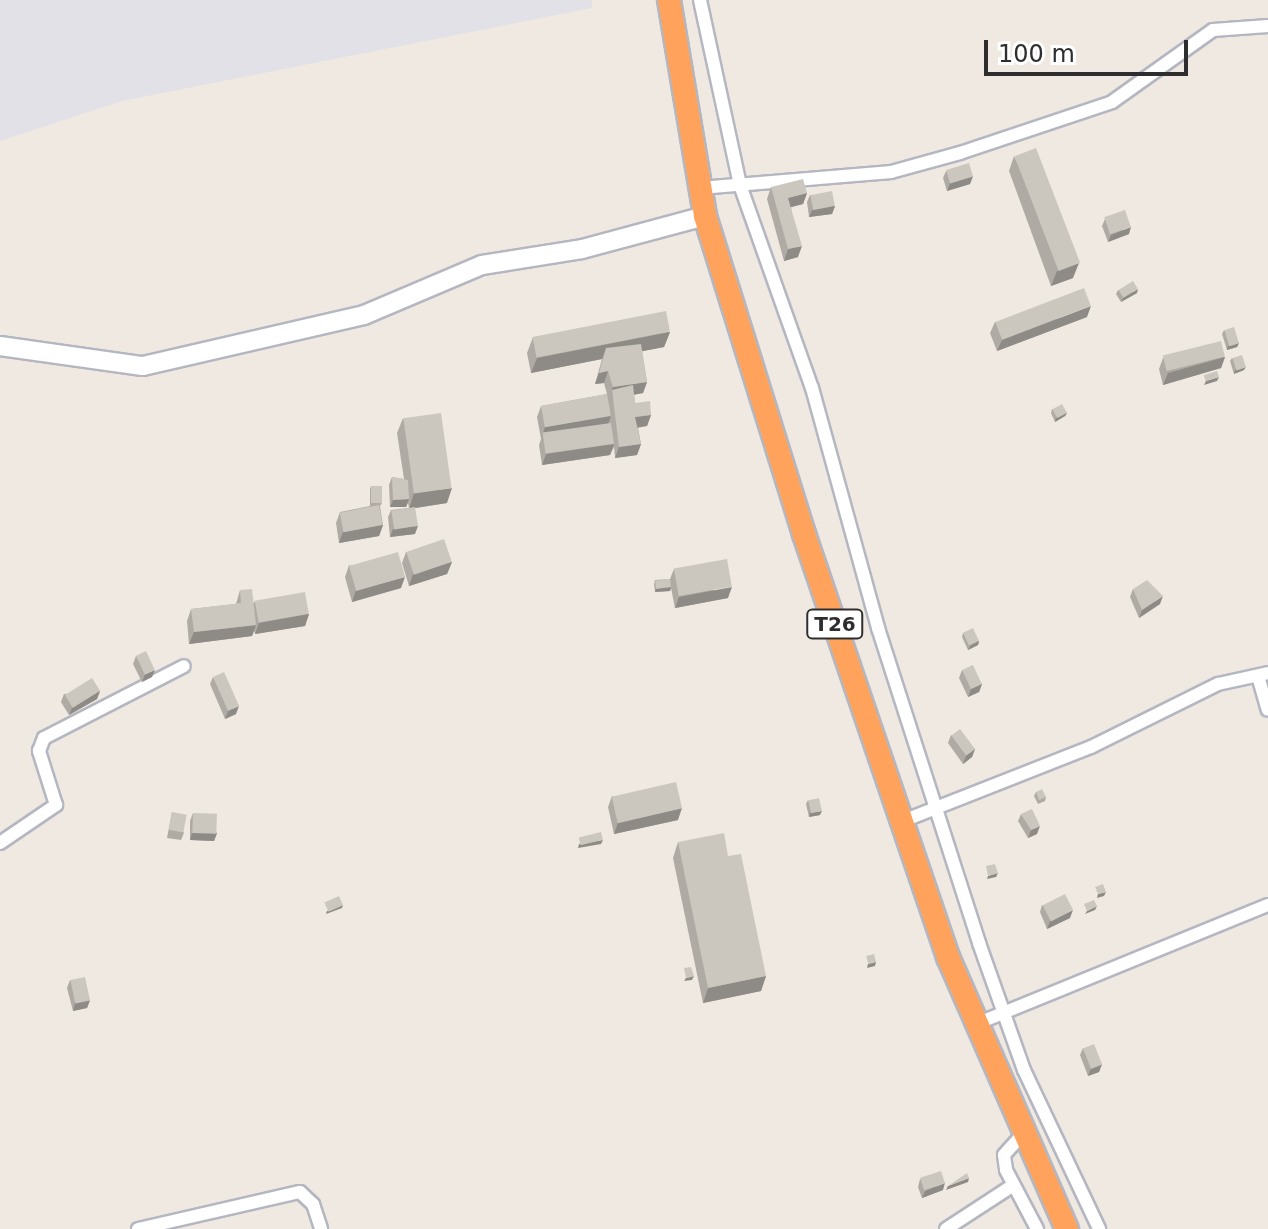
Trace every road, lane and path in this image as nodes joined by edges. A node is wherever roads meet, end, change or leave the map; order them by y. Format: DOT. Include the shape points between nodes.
graph roads {
  1 [pos="669,0"];
  2 [pos="700,0"];
  3 [pos="1268,26"];
  4 [pos="740,185"];
  5 [pos="700,188"];
  6 [pos="705,216"];
  7 [pos="0,346"];
  8 [pos="184,666"];
  9 [pos="1263,675"];
  10 [pos="1268,710"];
  11 [pos="940,808"];
  12 [pos="903,821"];
  13 [pos="0,843"];
  14 [pos="1268,905"];
  15 [pos="1002,1014"];
  16 [pos="976,1024"];
  17 [pos="1021,1136"];
  18 [pos="1012,1186"];
  19 [pos="138,1229"];
  20 [pos="321,1229"];
  21 [pos="946,1229"];
  22 [pos="1037,1229"];
  23 [pos="1067,1229"];
  24 [pos="1099,1229"];
  1 -- 5 [label="highway, T26"];
  2 -- 4 [label="street"];
  3 -- 4 [label="street" via="1213,30 1112,102 974,149 891,172"];
  4 -- 5 [label="street"];
  4 -- 11 [label="street" via="812,388 878,628"];
  5 -- 6 [label="highway, T26"];
  6 -- 7 [label="street" via="582,249 482,265 364,315 143,366"];
  6 -- 12 [label="highway, T26"];
  8 -- 13 [label="street" via="44,738 39,751 56,805"];
  9 -- 10 [label="street"];
  9 -- 11 [label="street" via="1218,684 1091,747"];
  11 -- 12 [label="street"];
  11 -- 15 [label="street"];
  12 -- 16 [label="highway, T26"];
  14 -- 15 [label="street"];
  15 -- 16 [label="street"];
  15 -- 24 [label="street"];
  16 -- 17 [label="highway, T26"];
  17 -- 18 [label="street" via="1004,1155"];
  17 -- 23 [label="highway, T26"];
  18 -- 21 [label="street"];
  18 -- 22 [label="street"];
  19 -- 20 [label="street" via="300,1192 313,1204"];
}
